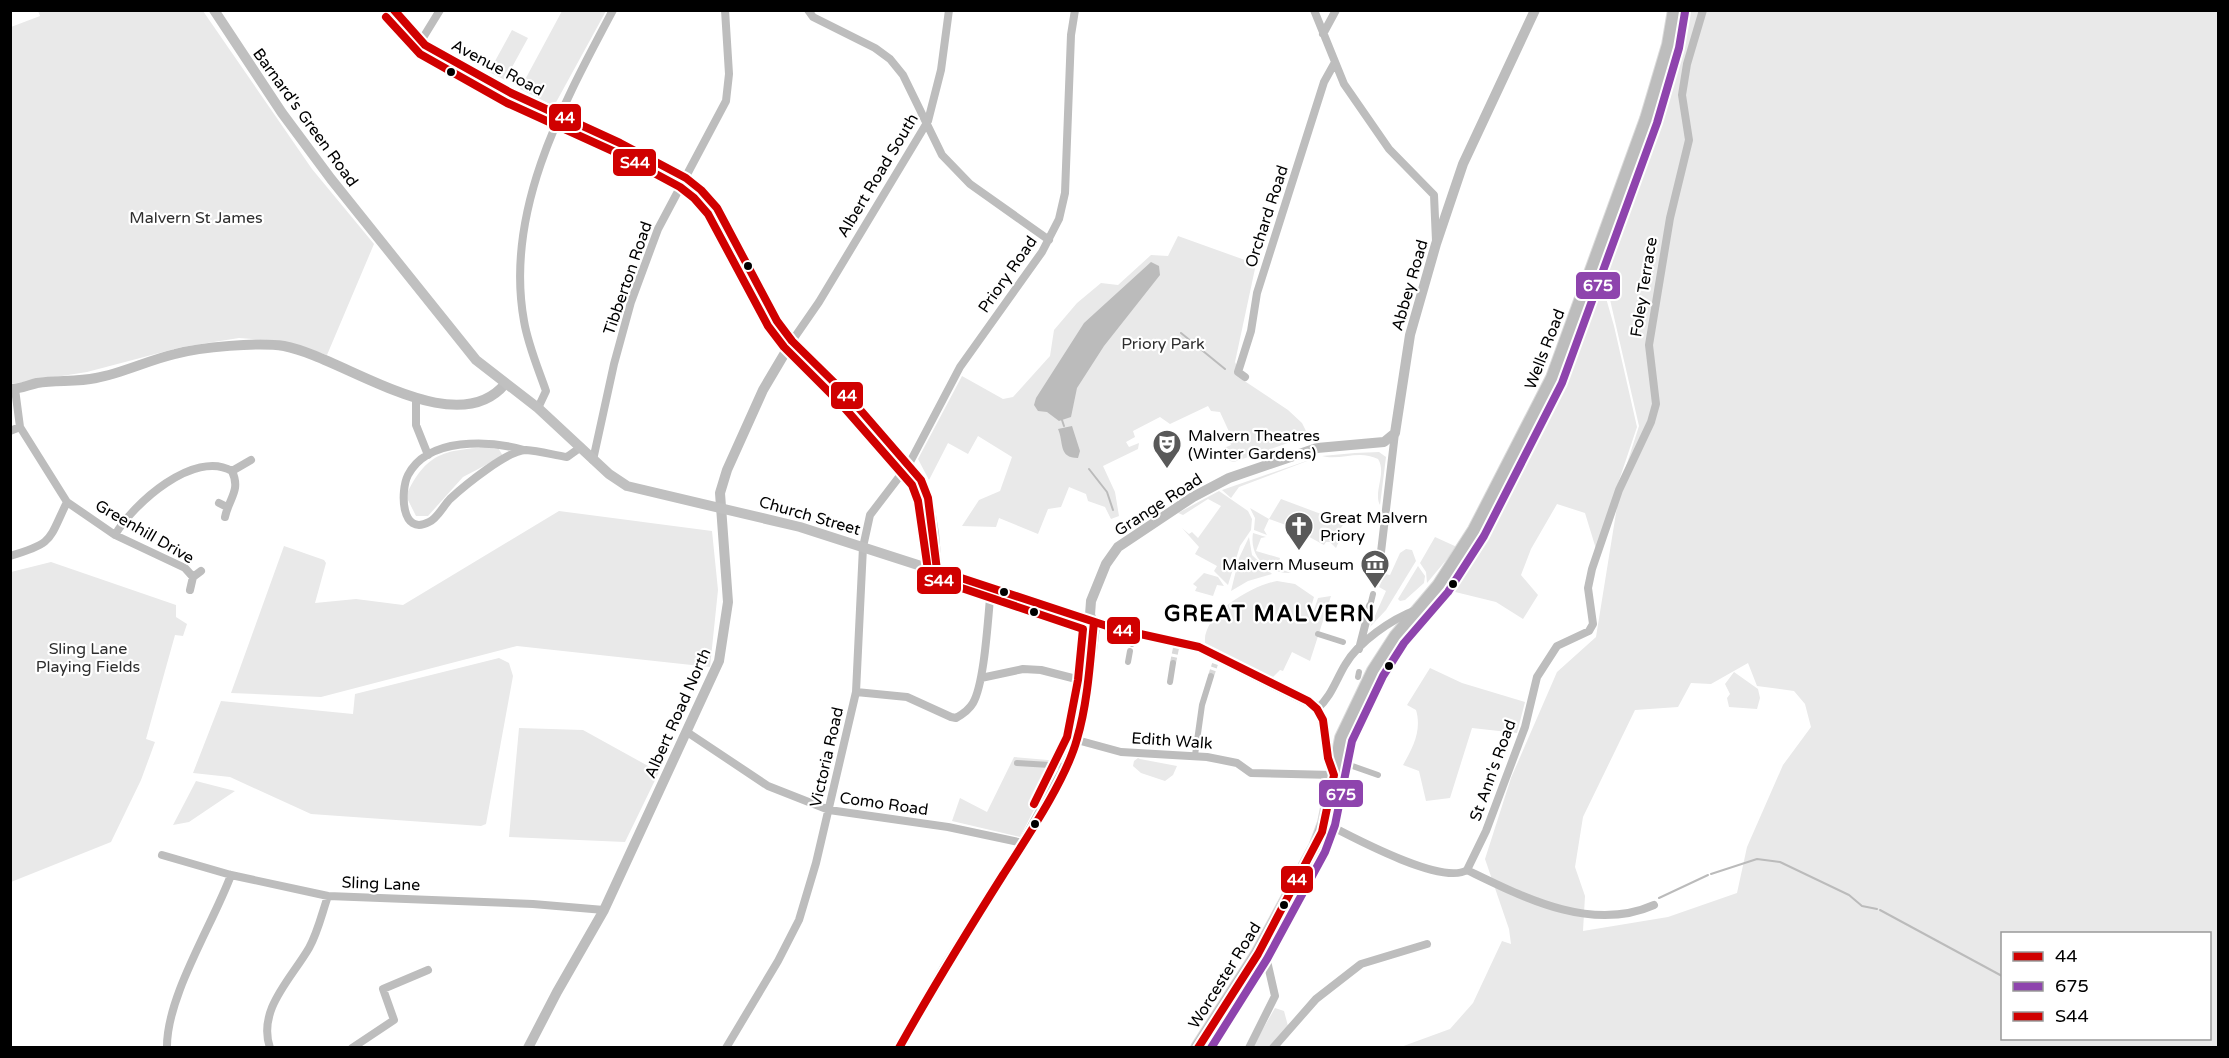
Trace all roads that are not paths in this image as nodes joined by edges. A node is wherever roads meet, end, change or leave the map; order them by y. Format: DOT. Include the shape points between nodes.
graph roads {
  1 [pos="214,10"];
  2 [pos="394,10"];
  3 [pos="440,10"];
  4 [pos="613,10"];
  5 [pos="725,10"];
  6 [pos="808,10"];
  7 [pos="949,10"];
  8 [pos="1075,10"];
  9 [pos="1314,10"];
  10 [pos="1336,10"];
  11 [pos="1535,10"];
  12 [pos="1676,10"];
  13 [pos="1703,10"];
  14 [pos="1323,34"];
  15 [pos="421,41"];
  16 [pos="1334,64"];
  17 [pos="560,115"];
  18 [pos="928,121"];
  19 [pos="686,178"];
  20 [pos="1049,240"];
  21 [pos="1436,244"];
  22 [pos="792,341"];
  23 [pos="1245,377"];
  24 [pos="505,384"];
  25 [pos="13,389"];
  26 [pos="416,399"];
  27 [pos="538,408"];
  28 [pos="20,427"];
  29 [pos="10,431"];
  30 [pos="1395,433"];
  31 [pos="580,447"];
  32 [pos="524,450"];
  33 [pos="428,455"];
  34 [pos="251,460"];
  35 [pos="594,460"];
  36 [pos="909,464"];
  37 [pos="232,471"];
  38 [pos="67,502"];
  39 [pos="219,502"];
  40 [pos="227,507"];
  41 [pos="722,507"];
  42 [pos="225,517"];
  43 [pos="115,535"];
  44 [pos="863,547"];
  45 [pos="10,556"];
  46 [pos="1379,569"];
  47 [pos="937,570"];
  48 [pos="1375,585"];
  49 [pos="991,588"];
  50 [pos="190,590"];
  51 [pos="1373,594"];
  52 [pos="1370,606"];
  53 [pos="1421,608"];
  54 [pos="1094,622"];
  55 [pos="1134,633"];
  56 [pos="1317,634"];
  57 [pos="1343,642"];
  58 [pos="1359,649"];
  59 [pos="1128,662"];
  60 [pos="1173,663"];
  61 [pos="1211,676"];
  62 [pos="1537,677"];
  63 [pos="981,678"];
  64 [pos="1088,682"];
  65 [pos="1170,682"];
  66 [pos="856,693"];
  67 [pos="1317,709"];
  68 [pos="687,732"];
  69 [pos="1077,740"];
  70 [pos="1195,754"];
  71 [pos="1337,760"];
  72 [pos="1017,763"];
  73 [pos="1066,765"];
  74 [pos="1334,775"];
  75 [pos="1378,775"];
  76 [pos="829,810"];
  77 [pos="1325,823"];
  78 [pos="1023,843"];
  79 [pos="162,855"];
  80 [pos="1470,871"];
  81 [pos="231,875"];
  82 [pos="328,896"];
  83 [pos="1654,905"];
  84 [pos="604,910"];
  85 [pos="1427,944"];
  86 [pos="1258,954"];
  87 [pos="428,970"];
  88 [pos="167,1047"];
  89 [pos="270,1047"];
  90 [pos="352,1047"];
  91 [pos="528,1047"];
  92 [pos="726,1047"];
  93 [pos="899,1047"];
  94 [pos="1198,1047"];
  95 [pos="1249,1047"];
  96 [pos="1273,1047"];
  1 -- 24 [label="main road, Barnard's Green Road" via="282,113 378,238 476,360"];
  2 -- 15 [label="street, Avenue Road"];
  3 -- 15 [label="street"];
  4 -- 17 [label="street"];
  5 -- 19 [label="street, Tibberton Road" via="729,74 726,101"];
  6 -- 18 [label="street" via="813,17 890,59"];
  7 -- 18 [label="street, Albert Road South"];
  8 -- 20 [label="street, Priory Road" via="1065,193"];
  9 -- 14 [label="street"];
  10 -- 14 [label="street"];
  11 -- 21 [label="street, Abbey Road" via="1463,164"];
  12 -- 53 [label="highway, Wells Road" via="1647,119 1553,378 1475,530"];
  13 -- 62 [label="street, Foley Terrace" via="1682,95 1689,140 1670,218 1649,345 1656,404 1652,422 1619,490 1592,569 1588,588 1593,624 1589,631 1557,646"];
  14 -- 16 [label="street"];
  15 -- 17 [label="street, Avenue Road" via="496,85"];
  16 -- 21 [label="street" via="1389,149 1434,195"];
  16 -- 23 [label="street, Orchard Road" via="1324,82 1257,293 1251,331 1238,372"];
  17 -- 19 [label="street, Avenue Road"];
  17 -- 27 [label="street" via="530,196 521,250 524,320 546,391"];
  18 -- 20 [label="street" via="942,155 970,184"];
  18 -- 22 [label="street, Albert Road South"];
  19 -- 22 [label="street, Avenue Road" via="717,208 777,321"];
  19 -- 35 [label="street, Tibberton Road" via="658,229 631,302"];
  20 -- 36 [label="street, Priory Road" via="960,367"];
  21 -- 30 [label="street, Abbey Road" via="1410,335"];
  22 -- 36 [label="street, Avenue Road"];
  22 -- 41 [label="street, Albert Road North" via="763,390 727,470 720,493"];
  24 -- 26 [label="street" via="487,400 471,403 456,405"];
  24 -- 27 [label="main road, Church Street"];
  25 -- 26 [label="street" via="96,378 177,353 260,344 284,346 336,363"];
  25 -- 28 [label="street, Greenhill Drive"];
  26 -- 33 [label="street" via="416,425"];
  27 -- 31 [label="main road, Church Street"];
  28 -- 29 [label="street"];
  28 -- 38 [label="street, Greenhill Drive"];
  30 -- 46 [label="street, Abbey Road"];
  30 -- 54 [label="street, Grange Road" via="1384,442 1317,448 1239,474 1172,510 1112,555 1091,601"];
  31 -- 32 [label="street" via="567,457"];
  31 -- 35 [label="main road, Church Street"];
  32 -- 33 [label="street" via="496,443 471,443"];
  32 -- 33 [label="street" via="487,469 467,483 429,522 418,524 403,510 404,482 412,467"];
  34 -- 37 [label="street"];
  35 -- 41 [label="main road, Church Street" via="627,486"];
  36 -- 44 [label="street, Victoria Road" via="870,515"];
  36 -- 47 [label="street, Avenue Road" via="928,498"];
  37 -- 40 [label="street" via="235,498"];
  37 -- 43 [label="street" via="216,465 178,476 148,497"];
  38 -- 43 [label="street, Greenhill Drive"];
  38 -- 45 [label="street" via="47,543"];
  39 -- 40 [label="street"];
  40 -- 42 [label="street"];
  41 -- 44 [label="main road, Church Street"];
  41 -- 68 [label="street, Albert Road North" via="728,582 725,634 719,661"];
  43 -- 50 [label="street, Greenhill Drive" via="197,574"];
  44 -- 47 [label="main road, Church Street"];
  44 -- 66 [label="street, Victoria Road"];
  46 -- 48 [label="street, Abbey Road"];
  47 -- 49 [label="main road, Church Street"];
  49 -- 54 [label="main road, Church Street"];
  49 -- 63 [label="street"];
  51 -- 52 [label="street"];
  52 -- 58 [label="street"];
  53 -- 58 [label="street" via="1391,622"];
  53 -- 71 [label="highway, Wells Road" via="1374,671 1346,729"];
  54 -- 55 [label="main road, Church Street"];
  54 -- 64 [label="street, Grange Road"];
  55 -- 59 [label="street"];
  55 -- 67 [label="main road, Church Street" via="1198,647 1216,660 1300,697"];
  56 -- 57 [label="street"];
  58 -- 67 [label="street"];
  60 -- 65 [label="street"];
  61 -- 70 [label="street"];
  62 -- 80 [label="street, St Ann's Road" via="1526,727"];
  63 -- 64 [label="street" via="1023,669"];
  63 -- 66 [label="street" via="972,705 956,718 907,697"];
  64 -- 69 [label="street, Grange Road"];
  66 -- 76 [label="street, Victoria Road"];
  67 -- 74 [label="main road"];
  68 -- 76 [label="street, Como Road" via="768,786"];
  68 -- 84 [label="street, Albert Road North"];
  69 -- 70 [label="street, Edith Walk" via="1120,752"];
  69 -- 73 [label="street, Grange Road"];
  70 -- 74 [label="street, Edith Walk" via="1237,763 1251,773"];
  71 -- 74 [label="highway, Worcester Road"];
  71 -- 75 [label="street"];
  72 -- 73 [label="street"];
  73 -- 78 [label="street, Grange Road"];
  74 -- 77 [label="highway, Worcester Road"];
  76 -- 78 [label="street, Como Road" via="948,827"];
  76 -- 92 [label="street, Victoria Road" via="799,920"];
  77 -- 80 [label="street" via="1367,846 1428,868"];
  77 -- 86 [label="highway, Worcester Road" via="1307,866"];
  78 -- 93 [label="street, Grange Road"];
  79 -- 81 [label="street, Sling Lane"];
  80 -- 83 [label="street" via="1539,902 1589,913 1608,916"];
  81 -- 82 [label="street, Sling Lane"];
  81 -- 88 [label="street" via="177,999"];
  82 -- 84 [label="street, Sling Lane"];
  82 -- 89 [label="street" via="310,946 268,1013"];
  84 -- 91 [label="street, Albert Road North"];
  85 -- 96 [label="street" via="1361,964 1316,999"];
  86 -- 94 [label="highway, Worcester Road"];
  86 -- 95 [label="street" via="1267,961 1275,996"];
  87 -- 90 [label="street" via="383,989 394,1020"];
}
